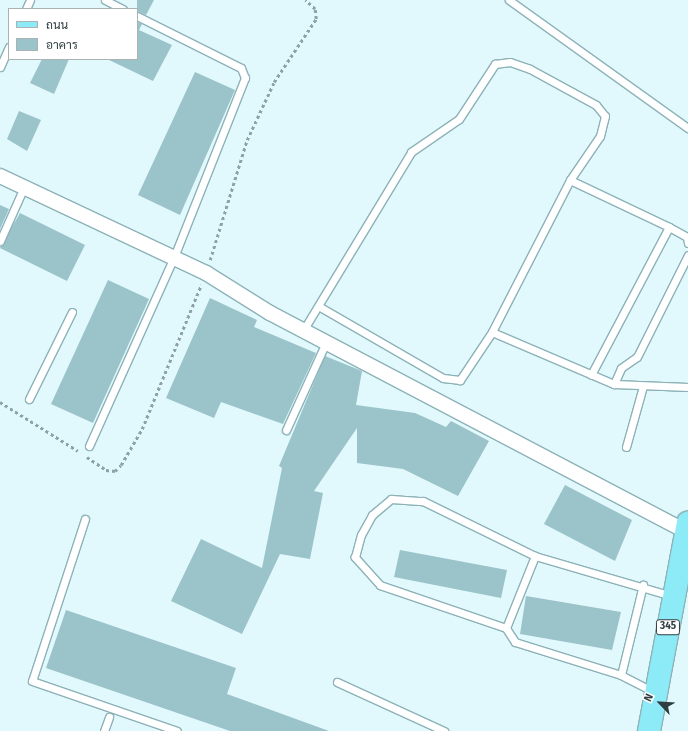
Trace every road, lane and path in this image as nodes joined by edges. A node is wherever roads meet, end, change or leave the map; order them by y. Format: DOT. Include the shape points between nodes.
graph roads {
  1 [pos="104,0"];
  2 [pos="509,0"];
  3 [pos="121,8"];
  4 [pos="138,16"];
  5 [pos="8,49"];
  6 [pos="0,67"];
  7 [pos="688,128"];
  8 [pos="0,176"];
  9 [pos="570,180"];
  10 [pos="24,187"];
  11 [pos="669,227"];
  12 [pos="0,241"];
  13 [pos="688,243"];
  14 [pos="688,255"];
  15 [pos="174,257"];
  16 [pos="320,307"];
  17 [pos="72,312"];
  18 [pos="304,329"];
  19 [pos="492,332"];
  20 [pos="327,340"];
  21 [pos="591,375"];
  22 [pos="614,384"];
  23 [pos="643,386"];
  24 [pos="688,387"];
  25 [pos="29,399"];
  26 [pos="286,430"];
  27 [pos="89,446"];
  28 [pos="626,447"];
  29 [pos="85,519"];
  30 [pos="687,527"];
  31 [pos="535,556"];
  32 [pos="643,585"];
  33 [pos="674,596"];
  34 [pos="506,628"];
  35 [pos="621,675"];
  36 [pos="338,682"];
  37 [pos="656,693"];
  38 [pos="109,717"];
  39 [pos="104,731"];
  40 [pos="177,731"];
  41 [pos="444,731"];
  42 [pos="648,731"];
  1 -- 3 [label="lane"];
  2 -- 7 [label="lane"];
  4 -- 15 [label="lane" via="241,68 245,78"];
  5 -- 6 [label="lane"];
  8 -- 10 [label="street"];
  9 -- 11 [label="lane"];
  9 -- 16 [label="lane" via="600,136 605,116 596,105 530,69 510,62 494,64 458,120 411,152"];
  9 -- 19 [label="lane"];
  10 -- 12 [label="lane"];
  10 -- 15 [label="street"];
  11 -- 13 [label="lane" via="687,237"];
  11 -- 21 [label="lane"];
  14 -- 22 [label="lane" via="638,357 621,368"];
  15 -- 18 [label="street"];
  15 -- 27 [label="lane"];
  16 -- 18 [label="lane"];
  16 -- 19 [label="lane" via="443,378 460,380"];
  17 -- 25 [label="lane"];
  18 -- 20 [label="street"];
  19 -- 21 [label="lane"];
  20 -- 26 [label="lane"];
  20 -- 30 [label="street"];
  21 -- 22 [label="lane"];
  22 -- 23 [label="lane"];
  23 -- 24 [label="lane"];
  23 -- 28 [label="lane"];
  29 -- 40 [label="lane" via="32,681"];
  30 -- 33 [label="main road, 345"];
  31 -- 32 [label="lane"];
  31 -- 34 [label="lane"];
  31 -- 34 [label="lane" via="423,501 391,499 372,515 361,534 355,557 380,585"];
  32 -- 33 [label="lane"];
  32 -- 35 [label="lane"];
  33 -- 37 [label="main road, 345"];
  34 -- 35 [label="lane" via="515,642"];
  35 -- 37 [label="lane"];
  36 -- 41 [label="lane"];
  37 -- 42 [label="main road, 345"];
  38 -- 39 [label="lane"];
}
